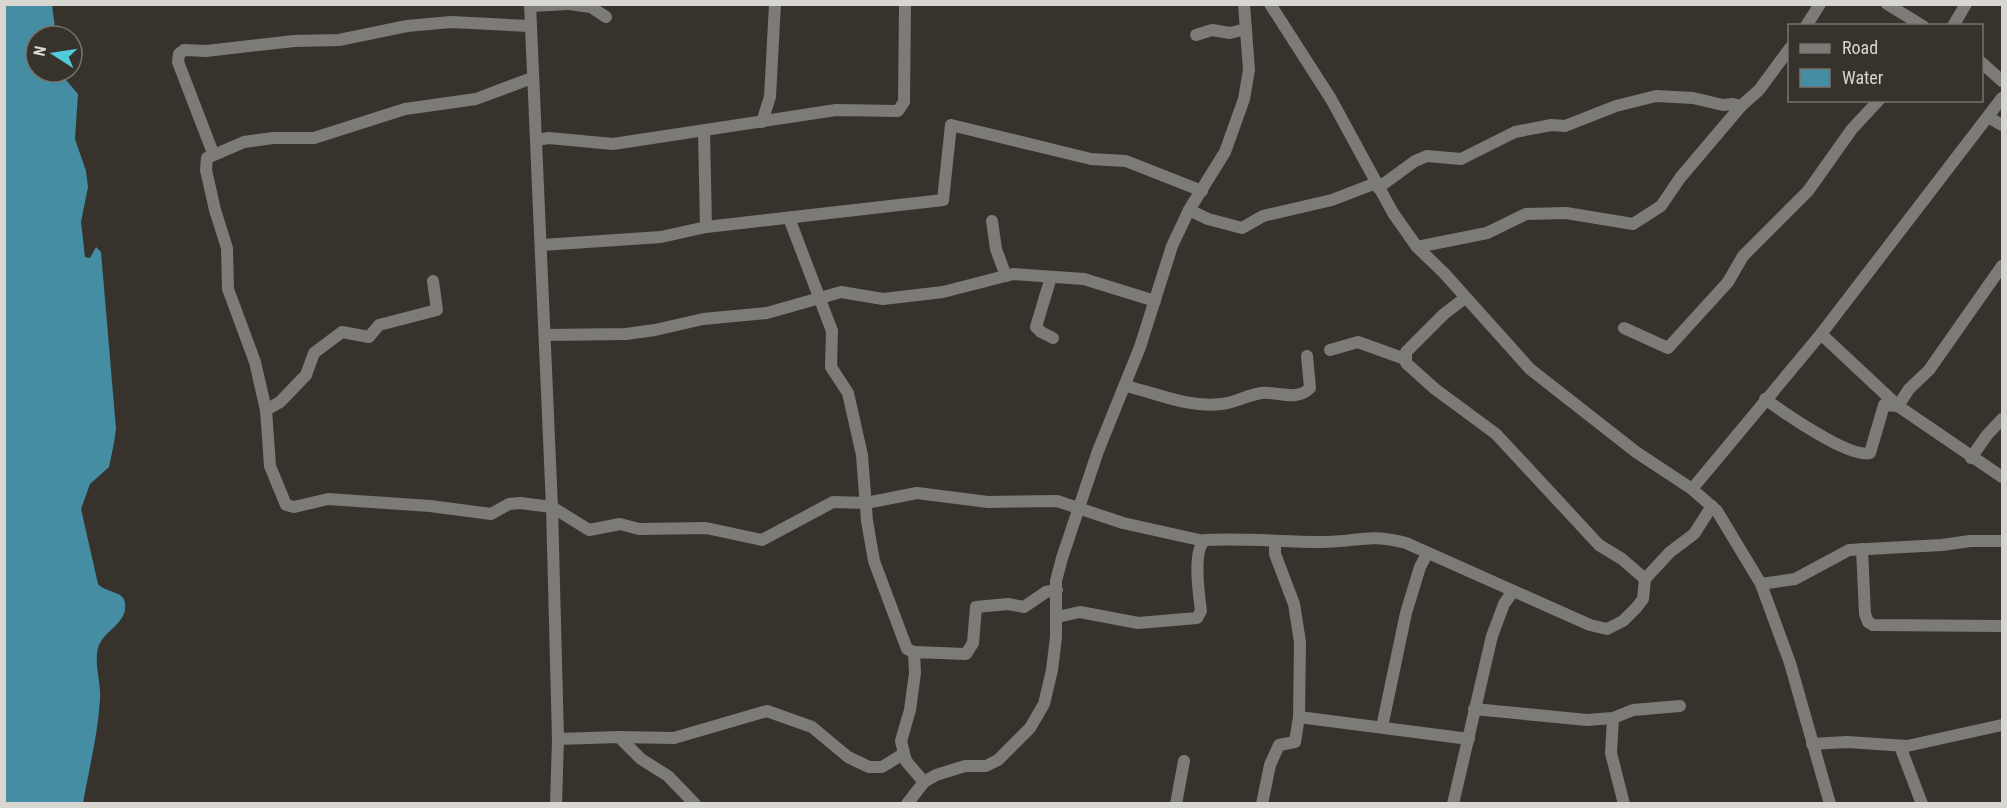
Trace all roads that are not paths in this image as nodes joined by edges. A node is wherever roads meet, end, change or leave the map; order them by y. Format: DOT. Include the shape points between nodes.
graph roads {
  1 [pos="569,4"];
  2 [pos="775,4"];
  3 [pos="905,4"];
  4 [pos="1270,4"];
  5 [pos="1820,4"];
  6 [pos="1887,4"];
  7 [pos="1966,4"];
  8 [pos="530,5"];
  9 [pos="1247,6"];
  10 [pos="606,17"];
  11 [pos="1807,24"];
  12 [pos="1920,24"];
  13 [pos="1954,24"];
  14 [pos="530,26"];
  15 [pos="1246,29"];
  16 [pos="1196,35"];
  17 [pos="1788,51"];
  18 [pos="1983,64"];
  19 [pos="532,78"];
  20 [pos="2002,81"];
  21 [pos="2002,98"];
  22 [pos="1877,102"];
  23 [pos="1741,106"];
  24 [pos="1988,117"];
  25 [pos="762,122"];
  26 [pos="2002,125"];
  27 [pos="704,131"];
  28 [pos="536,140"];
  29 [pos="213,153"];
  30 [pos="1377,185"];
  31 [pos="1202,191"];
  32 [pos="1187,215"];
  33 [pos="789,218"];
  34 [pos="992,221"];
  35 [pos="706,227"];
  36 [pos="542,245"];
  37 [pos="1417,247"];
  38 [pos="2002,266"];
  39 [pos="1006,276"];
  40 [pos="1051,277"];
  41 [pos="433,281"];
  42 [pos="820,296"];
  43 [pos="1466,298"];
  44 [pos="1155,301"];
  45 [pos="1624,328"];
  46 [pos="1821,334"];
  47 [pos="546,335"];
  48 [pos="1053,338"];
  49 [pos="1330,350"];
  50 [pos="1307,356"];
  51 [pos="1405,359"];
  52 [pos="1125,386"];
  53 [pos="1765,399"];
  54 [pos="1898,406"];
  55 [pos="266,410"];
  56 [pos="2002,419"];
  57 [pos="1971,458"];
  58 [pos="2002,477"];
  59 [pos="1692,489"];
  60 [pos="866,503"];
  61 [pos="1712,506"];
  62 [pos="552,507"];
  63 [pos="1079,507"];
  64 [pos="1203,541"];
  65 [pos="1275,541"];
  66 [pos="2002,541"];
  67 [pos="1862,549"];
  68 [pos="1427,554"];
  69 [pos="1645,579"];
  70 [pos="1761,584"];
  71 [pos="1057,590"];
  72 [pos="1513,591"];
  73 [pos="1057,617"];
  74 [pos="2002,626"];
  75 [pos="914,652"];
  76 [pos="1680,706"];
  77 [pos="1474,709"];
  78 [pos="1299,717"];
  79 [pos="1612,718"];
  80 [pos="2002,725"];
  81 [pos="1382,727"];
  82 [pos="619,736"];
  83 [pos="558,739"];
  84 [pos="1469,739"];
  85 [pos="1812,744"];
  86 [pos="1900,746"];
  87 [pos="903,754"];
  88 [pos="1184,761"];
  89 [pos="924,782"];
  90 [pos="556,804"];
  91 [pos="695,804"];
  92 [pos="907,804"];
  93 [pos="1176,804"];
  94 [pos="1262,804"];
  95 [pos="1453,804"];
  96 [pos="1624,804"];
  97 [pos="1830,804"];
  98 [pos="1922,804"];
  1 -- 8 [label="street"];
  1 -- 10 [label="street" via="591,7"];
  2 -- 25 [label="street" via="770,97"];
  3 -- 25 [label="street" via="903,107 890,112 837,110"];
  4 -- 30 [label="street" via="1331,99"];
  5 -- 11 [label="street"];
  6 -- 12 [label="street"];
  7 -- 13 [label="street"];
  8 -- 14 [label="street"];
  9 -- 15 [label="street"];
  14 -- 19 [label="street"];
  14 -- 29 [label="street" via="451,22 407,26 339,40 184,50 178,62"];
  15 -- 16 [label="street" via="1230,33 1212,30"];
  15 -- 31 [label="street" via="1249,70 1244,99 1225,152"];
  17 -- 23 [label="street" via="1759,90"];
  18 -- 20 [label="street"];
  19 -- 28 [label="street"];
  19 -- 29 [label="street" via="476,99 405,109 314,138 244,142"];
  21 -- 24 [label="street"];
  22 -- 45 [label="street" via="1852,129 1808,191 1743,256 1728,282 1668,348"];
  23 -- 30 [label="street" via="1656,96 1564,126 1515,132 1461,159 1427,156"];
  23 -- 37 [label="street" via="1661,206 1633,224 1566,213 1526,214 1487,233"];
  24 -- 26 [label="street"];
  24 -- 46 [label="street"];
  25 -- 27 [label="street"];
  27 -- 28 [label="street" via="603,144"];
  27 -- 35 [label="street"];
  28 -- 36 [label="street"];
  29 -- 55 [label="street" via="205,163 226,248 228,289 255,362"];
  30 -- 32 [label="street" via="1263,216 1242,228"];
  30 -- 37 [label="street"];
  31 -- 32 [label="street"];
  31 -- 33 [label="street" via="1126,161 1090,159 951,125 943,200"];
  32 -- 44 [label="street" via="1172,246"];
  33 -- 35 [label="street"];
  33 -- 42 [label="street"];
  34 -- 39 [label="street" via="996,249"];
  35 -- 36 [label="street" via="661,237"];
  36 -- 47 [label="street"];
  37 -- 43 [label="street"];
  38 -- 54 [label="street" via="1929,370 1908,389"];
  39 -- 40 [label="street"];
  39 -- 42 [label="street" via="943,292 883,299 841,292"];
  40 -- 44 [label="street" via="1084,279"];
  40 -- 48 [label="street" via="1036,327"];
  41 -- 55 [label="street" via="437,310 379,325 369,337 342,332 314,353 306,375 280,402"];
  42 -- 47 [label="street" via="768,313 703,319 627,334"];
  42 -- 60 [label="street" via="832,331 831,367 848,393 862,455"];
  43 -- 51 [label="street" via="1418,339"];
  43 -- 59 [label="street" via="1530,369 1636,452"];
  44 -- 52 [label="street"];
  46 -- 53 [label="street"];
  46 -- 54 [label="street"];
  47 -- 62 [label="street"];
  49 -- 51 [label="street" via="1359,342"];
  50 -- 52 [label="street" via="1310,388 1290,396 1261,393 1208,405 1167,399"];
  51 -- 69 [label="street" via="1435,389 1496,434 1599,546"];
  52 -- 63 [label="street"];
  53 -- 54 [label="street" via="1828,439 1867,454 1873,449 1884,405"];
  53 -- 59 [label="street"];
  54 -- 57 [label="street"];
  55 -- 62 [label="street" via="270,466 286,505 294,507 328,499 491,514 509,504"];
  56 -- 57 [label="street"];
  57 -- 58 [label="street"];
  59 -- 61 [label="street"];
  60 -- 62 [label="street" via="833,502 762,540 705,528 639,529 620,524 590,530"];
  60 -- 63 [label="street" via="917,493 988,502 1057,501"];
  60 -- 75 [label="street" via="874,561 898,631 907,649"];
  61 -- 69 [label="street" via="1694,534"];
  61 -- 70 [label="street"];
  62 -- 83 [label="street"];
  63 -- 64 [label="street" via="1123,523"];
  63 -- 71 [label="street" via="1058,569"];
  64 -- 65 [label="street"];
  64 -- 73 [label="street" via="1198,562 1201,611 1197,618 1138,623 1080,612"];
  65 -- 68 [label="street" via="1382,537"];
  65 -- 78 [label="street" via="1275,554 1294,604 1300,642"];
  66 -- 67 [label="street"];
  67 -- 70 [label="street" via="1843,552 1795,579"];
  67 -- 74 [label="street" via="1865,614 1873,625"];
  68 -- 72 [label="street"];
  68 -- 81 [label="street" via="1406,613"];
  69 -- 72 [label="street" via="1637,607 1623,621 1607,629"];
  70 -- 85 [label="street" via="1790,663"];
  71 -- 73 [label="street"];
  71 -- 75 [label="street" via="1046,592 1024,607 1008,604 976,608 973,643 966,654"];
  72 -- 77 [label="street" via="1492,636"];
  73 -- 89 [label="street" via="1047,693 1030,728 992,763 965,766"];
  75 -- 87 [label="street" via="915,673 902,734"];
  76 -- 79 [label="street" via="1633,710"];
  77 -- 79 [label="street" via="1587,720"];
  77 -- 84 [label="street"];
  78 -- 81 [label="street"];
  78 -- 94 [label="street" via="1295,742 1279,745 1270,765"];
  79 -- 96 [label="street" via="1611,753"];
  80 -- 86 [label="street"];
  81 -- 84 [label="street"];
  82 -- 83 [label="street"];
  82 -- 87 [label="street" via="674,738 767,711 812,727 848,757 869,767 882,767"];
  82 -- 91 [label="street"];
  83 -- 90 [label="street"];
  84 -- 95 [label="street"];
  85 -- 86 [label="street"];
  85 -- 97 [label="street"];
  86 -- 98 [label="street"];
  87 -- 89 [label="street"];
  88 -- 93 [label="street"];
  89 -- 92 [label="street"];
}
